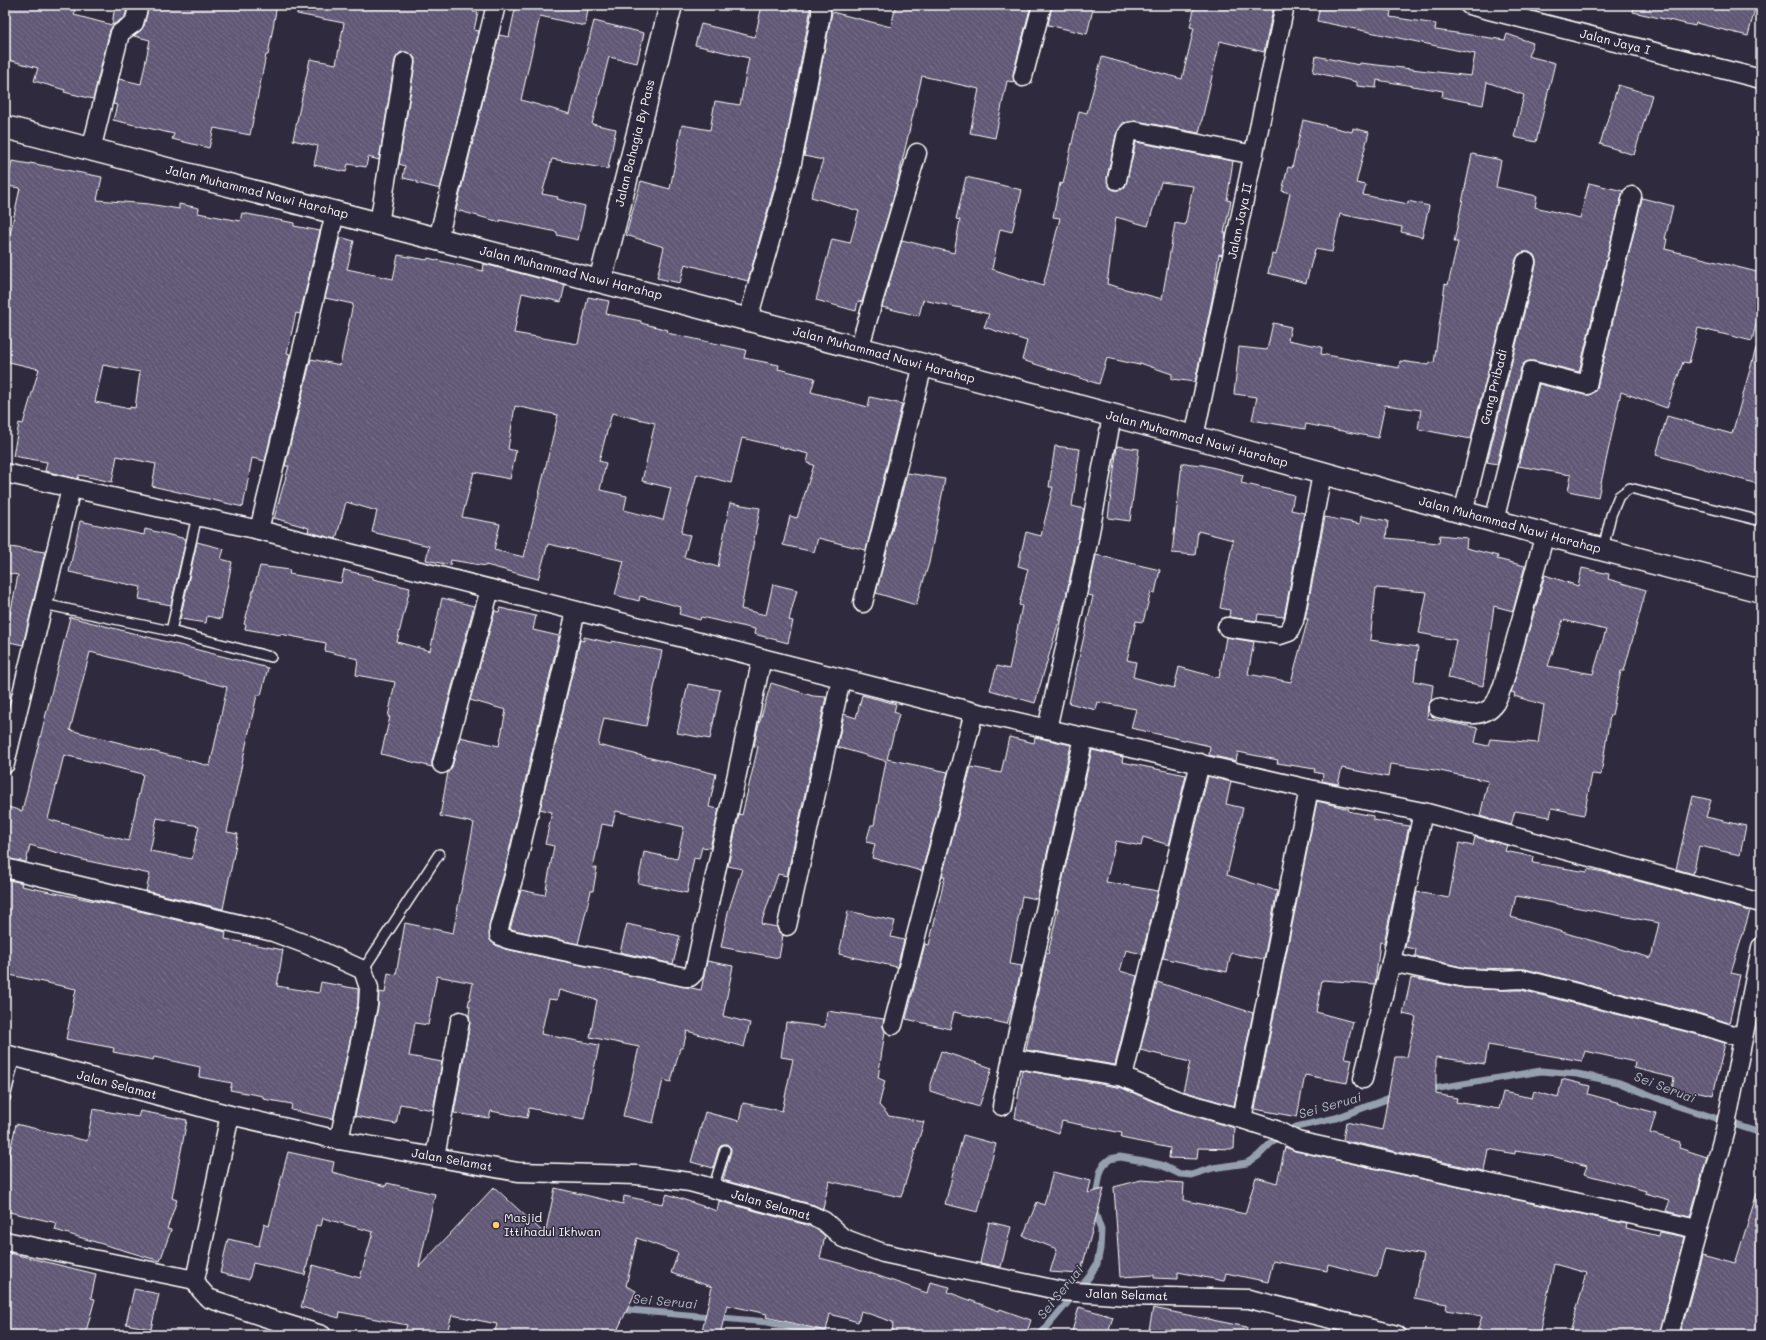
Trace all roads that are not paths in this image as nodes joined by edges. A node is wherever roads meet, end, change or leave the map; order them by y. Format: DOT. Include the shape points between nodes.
graph roads {
  1 [pos="139,5"];
  2 [pos="496,5"];
  3 [pos="671,5"];
  4 [pos="821,5"];
  5 [pos="1042,5"];
  6 [pos="1285,5"];
  7 [pos="1469,5"];
  8 [pos="405,62"];
  9 [pos="1023,77"];
  10 [pos="1761,79"];
  11 [pos="5,130"];
  12 [pos="91,150"];
  13 [pos="917,153"];
  14 [pos="1254,155"];
  15 [pos="1117,180"];
  16 [pos="1632,196"];
  17 [pos="335,213"];
  18 [pos="379,224"];
  19 [pos="438,239"];
  20 [pos="1526,262"];
  21 [pos="600,281"];
  22 [pos="748,320"];
  23 [pos="859,348"];
  24 [pos="923,365"];
  25 [pos="1112,416"];
  26 [pos="1194,437"];
  27 [pos="5,473"];
  28 [pos="1322,474"];
  29 [pos="72,488"];
  30 [pos="1463,512"];
  31 [pos="197,516"];
  32 [pos="1494,521"];
  33 [pos="1761,521"];
  34 [pos="259,530"];
  35 [pos="1545,534"];
  36 [pos="1603,549"];
  37 [pos="490,589"];
  38 [pos="1761,591"];
  39 [pos="863,603"];
  40 [pos="44,604"];
  41 [pos="576,611"];
  42 [pos="1226,627"];
  43 [pos="171,631"];
  44 [pos="271,658"];
  45 [pos="762,658"];
  46 [pos="841,679"];
  47 [pos="1438,708"];
  48 [pos="974,712"];
  49 [pos="1047,729"];
  50 [pos="1084,738"];
  51 [pos="1200,763"];
  52 [pos="5,764"];
  53 [pos="442,764"];
  54 [pos="1310,789"];
  55 [pos="1423,812"];
  56 [pos="439,854"];
  57 [pos="5,868"];
  58 [pos="1761,903"];
  59 [pos="787,926"];
  60 [pos="1761,947"];
  61 [pos="1392,962"];
  62 [pos="363,970"];
  63 [pos="460,1021"];
  64 [pos="893,1025"];
  65 [pos="1744,1038"];
  66 [pos="10,1055"];
  67 [pos="1012,1058"];
  68 [pos="1123,1077"];
  69 [pos="1363,1079"];
  70 [pos="5,1098"];
  71 [pos="1002,1106"];
  72 [pos="230,1116"];
  73 [pos="1242,1119"];
  74 [pos="339,1140"];
  75 [pos="725,1150"];
  76 [pos="435,1157"];
  77 [pos="714,1188"];
  78 [pos="1697,1229"];
  79 [pos="5,1241"];
  80 [pos="195,1280"];
  81 [pos="322,1335"];
  82 [pos="1397,1335"];
  83 [pos="1669,1335"];
  1 -- 12 [label="street" via="134,23 120,33"];
  2 -- 19 [label="street"];
  3 -- 21 [label="main road, Jalan Bahagia By Pass"];
  4 -- 22 [label="street" via="792,163"];
  5 -- 9 [label="street"];
  6 -- 14 [label="street, Jalan Jaya II"];
  7 -- 10 [label="street, Jalan Jaya I"];
  8 -- 18 [label="street"];
  11 -- 12 [label="main road, Jalan Muhammad Nawi Harahap"];
  12 -- 17 [label="main road, Jalan Muhammad Nawi Harahap"];
  13 -- 23 [label="street"];
  14 -- 15 [label="street" via="1135,131 1129,132"];
  14 -- 26 [label="street, Jalan Jaya II"];
  16 -- 32 [label="street" via="1586,385 1531,371"];
  17 -- 18 [label="main road, Jalan Muhammad Nawi Harahap"];
  17 -- 34 [label="street"];
  18 -- 19 [label="main road, Jalan Muhammad Nawi Harahap"];
  19 -- 21 [label="main road, Jalan Muhammad Nawi Harahap"];
  20 -- 30 [label="street, Gang Pribadi"];
  21 -- 22 [label="main road, Jalan Muhammad Nawi Harahap"];
  22 -- 23 [label="main road, Jalan Muhammad Nawi Harahap"];
  23 -- 24 [label="main road, Jalan Muhammad Nawi Harahap"];
  24 -- 25 [label="main road, Jalan Muhammad Nawi Harahap"];
  24 -- 39 [label="street"];
  25 -- 26 [label="main road, Jalan Muhammad Nawi Harahap"];
  25 -- 49 [label="street" via="1084,562"];
  26 -- 28 [label="main road, Jalan Muhammad Nawi Harahap"];
  27 -- 29 [label="street"];
  28 -- 30 [label="main road, Jalan Muhammad Nawi Harahap"];
  28 -- 42 [label="street" via="1294,621 1289,632 1280,635"];
  29 -- 31 [label="street"];
  29 -- 40 [label="street"];
  30 -- 32 [label="main road, Jalan Muhammad Nawi Harahap"];
  31 -- 34 [label="street"];
  31 -- 43 [label="lane"];
  32 -- 35 [label="main road, Jalan Muhammad Nawi Harahap"];
  33 -- 36 [label="lane" via="1630,488 1619,496 1611,515"];
  34 -- 37 [label="street"];
  35 -- 36 [label="main road, Jalan Muhammad Nawi Harahap"];
  35 -- 47 [label="street" via="1503,685 1494,703 1485,712 1470,714"];
  36 -- 38 [label="main road, Jalan Muhammad Nawi Harahap"];
  37 -- 41 [label="street"];
  37 -- 53 [label="street"];
  40 -- 43 [label="lane"];
  40 -- 52 [label="street"];
  41 -- 45 [label="street"];
  41 -- 45 [label="street" via="514,876 499,928 499,935 507,939 685,977 690,977 694,973"];
  43 -- 44 [label="lane"];
  45 -- 46 [label="street"];
  46 -- 48 [label="street"];
  46 -- 59 [label="street"];
  48 -- 49 [label="street"];
  48 -- 64 [label="street"];
  49 -- 50 [label="street"];
  50 -- 51 [label="street"];
  50 -- 67 [label="street"];
  51 -- 54 [label="street"];
  51 -- 68 [label="street"];
  54 -- 55 [label="street"];
  54 -- 73 [label="street"];
  55 -- 58 [label="street"];
  55 -- 61 [label="street"];
  56 -- 62 [label="lane"];
  57 -- 62 [label="street" via="273,932"];
  60 -- 65 [label="street"];
  61 -- 65 [label="street" via="1465,978 1522,979"];
  61 -- 69 [label="street"];
  62 -- 74 [label="street" via="369,988 368,1005"];
  63 -- 76 [label="street"];
  65 -- 78 [label="street" via="1727,1121"];
  66 -- 70 [label="lane"];
  66 -- 72 [label="street, Jalan Selamat"];
  67 -- 68 [label="street"];
  67 -- 71 [label="street"];
  68 -- 73 [label="street" via="1176,1100"];
  72 -- 74 [label="street, Jalan Selamat"];
  72 -- 80 [label="street"];
  73 -- 78 [label="street" via="1276,1130 1296,1141"];
  74 -- 76 [label="street, Jalan Selamat"];
  75 -- 77 [label="lane"];
  76 -- 77 [label="street, Jalan Selamat" via="518,1172 637,1175"];
  77 -- 82 [label="street, Jalan Selamat" via="824,1220 842,1238 882,1253 1082,1294 1249,1299"];
  78 -- 83 [label="street"];
  79 -- 80 [label="street"];
  80 -- 81 [label="street" via="208,1298"];
}
